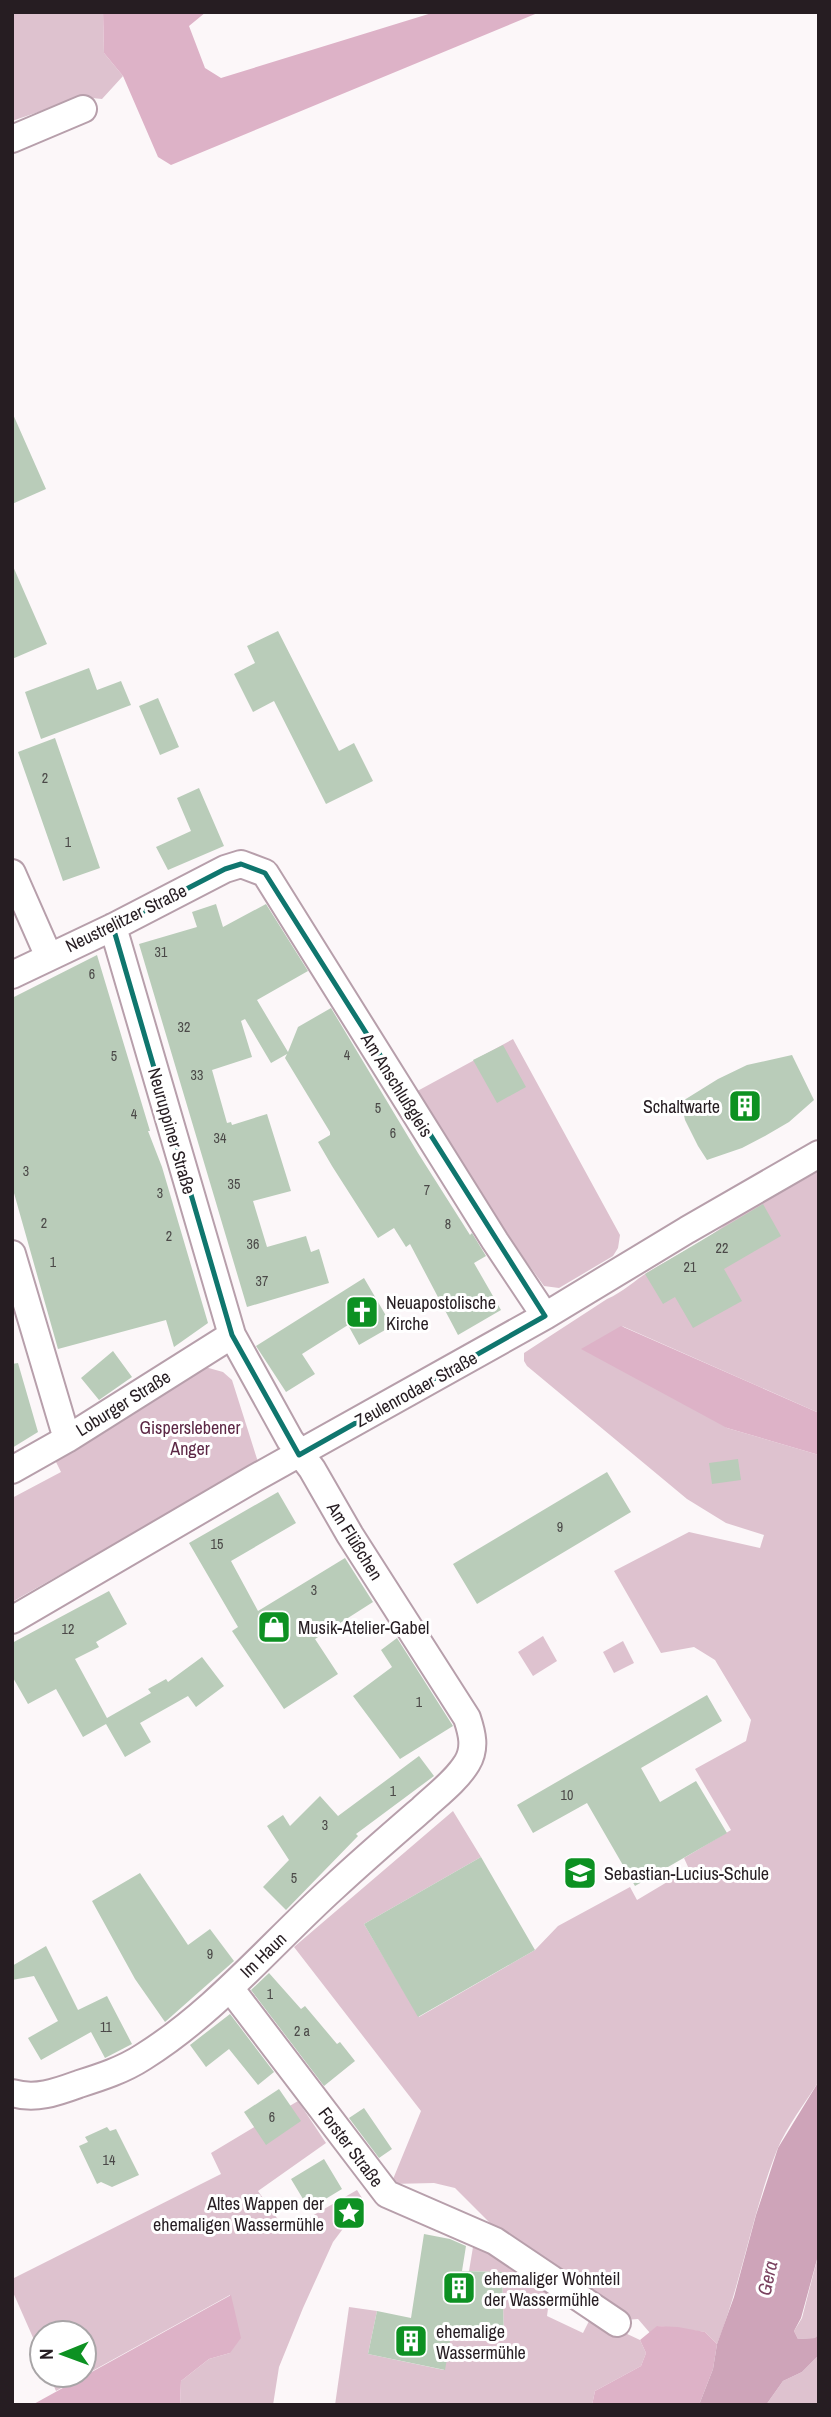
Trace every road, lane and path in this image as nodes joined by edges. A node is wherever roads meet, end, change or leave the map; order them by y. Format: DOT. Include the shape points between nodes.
graph roads {
  1 [pos="83,108"];
  2 [pos="12,139"];
  3 [pos="241,864"];
  4 [pos="12,873"];
  5 [pos="113,926"];
  6 [pos="49,957"];
  7 [pos="12,975"];
  8 [pos="819,1154"];
  9 [pos="12,1254"];
  10 [pos="545,1316"];
  11 [pos="232,1335"];
  12 [pos="67,1439"];
  13 [pos="299,1455"];
  14 [pos="12,1470"];
  15 [pos="12,1620"];
  16 [pos="473,1748"];
  17 [pos="230,1988"];
  18 [pos="12,2093"];
  19 [pos="617,2323"];
  1 -- 2 [label="street"];
  3 -- 5 [label="street, Neustrelitzer Straße"];
  3 -- 10 [label="street, Am Anschlußgleis" via="265,873"];
  4 -- 6 [label="street"];
  5 -- 6 [label="street, Neustrelitzer Straße"];
  5 -- 11 [label="street, Neuruppiner Straße"];
  6 -- 7 [label="street, Neustrelitzer Straße"];
  8 -- 10 [label="street, Zeulenrodaer Straße"];
  9 -- 12 [label="street"];
  10 -- 13 [label="street, Zeulenrodaer Straße"];
  11 -- 12 [label="street, Loburger Straße"];
  11 -- 13 [label="street, Am Flüßchen"];
  12 -- 14 [label="street, Loburger Straße"];
  13 -- 15 [label="street, Zeulenrodaer Straße"];
  13 -- 16 [label="street, Am Flüßchen" via="467,1718"];
  16 -- 17 [label="street, Im Haun" via="448,1786 332,1888"];
  17 -- 18 [label="street, Im Haun" via="169,2039 117,2071 50,2095"];
  17 -- 19 [label="street, Forster Straße" via="387,2194 495,2241"];
}
